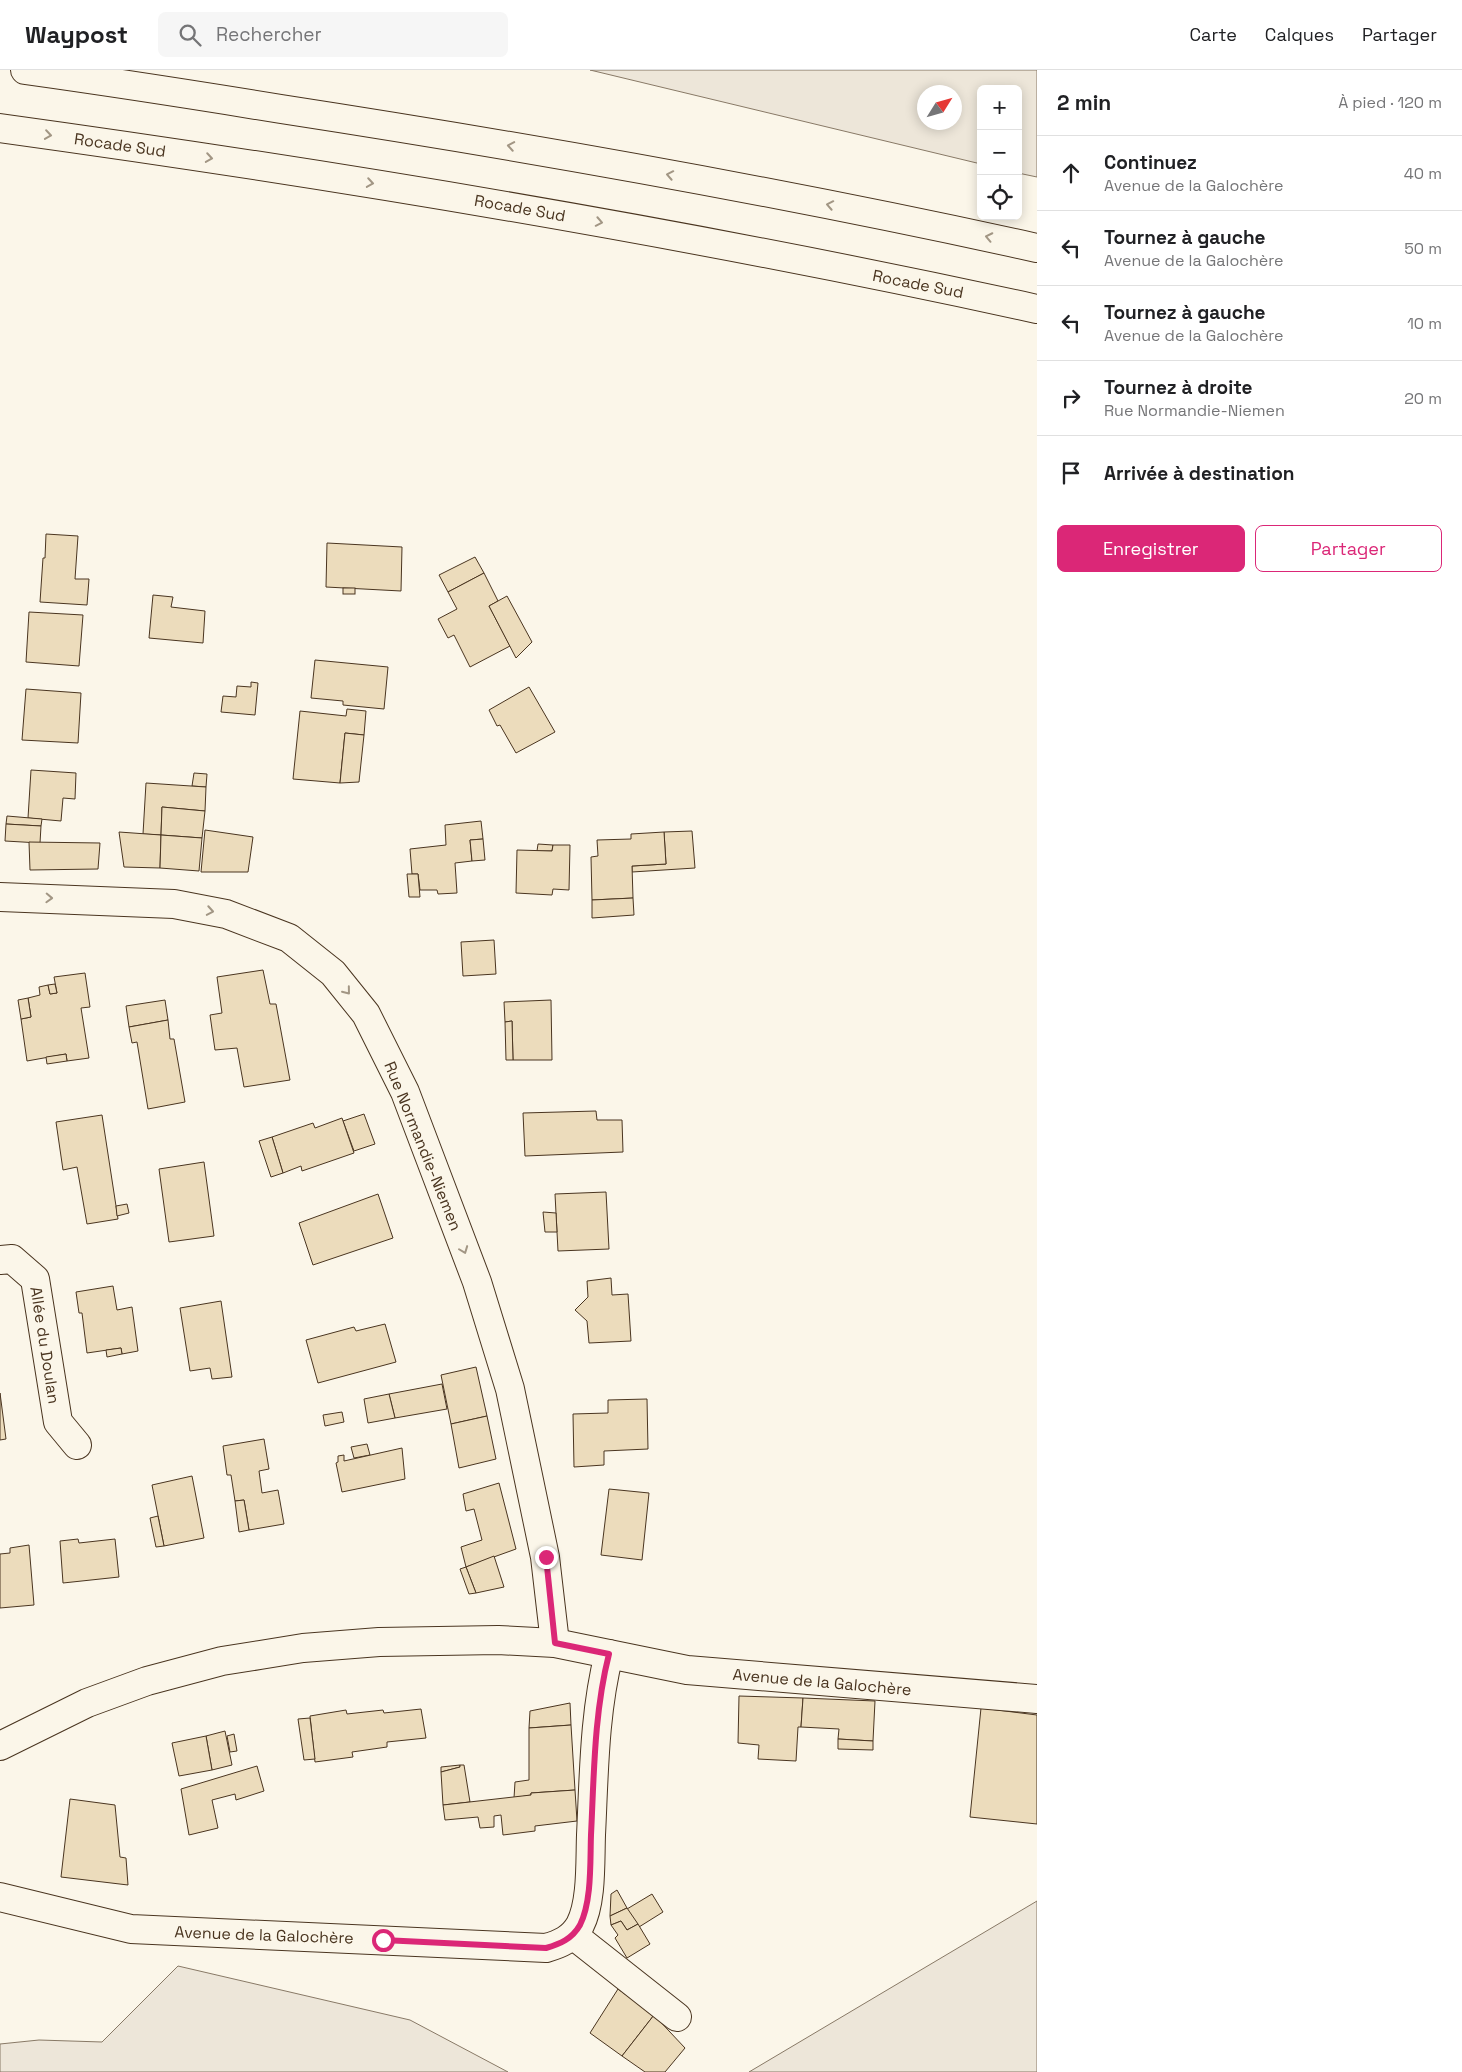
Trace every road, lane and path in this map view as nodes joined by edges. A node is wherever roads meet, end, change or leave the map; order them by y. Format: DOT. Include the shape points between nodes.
graph roads {
  1 [pos="25,70"];
  2 [pos="0,128"];
  3 [pos="1037,248"];
  4 [pos="1037,309"];
  5 [pos="0,897"];
  6 [pos="0,1260"];
  7 [pos="77,1446"];
  8 [pos="555,1643"];
  9 [pos="609,1654"];
  10 [pos="1037,1699"];
  11 [pos="0,1746"];
  12 [pos="0,1897"];
  13 [pos="573,1936"];
  14 [pos="677,2017"];
  3 -- 1 [label="main road, one-way" via="903,218 561,154"];
  2 -- 4 [label="main road, Rocade Sud, one-way" via="530,209 914,282"];
  5 -- 8 [label="main road, Rue Normandie-Niemen, one-way" via="174,904 226,914 289,938 333,973 366,1014 405,1092 476,1282 510,1389 546,1557"];
  6 -- 7 [label="main road, Allée du Doulan" via="12,1259 35,1279 58,1422"];
  8 -- 9 [label="main road, Avenue de la Galochère"];
  8 -- 11 [label="main road, Avenue de la Galochère" via="498,1640 379,1642 303,1648 222,1661 147,1681 87,1703"];
  9 -- 10 [label="main road, Avenue de la Galochère" via="687,1670"];
  9 -- 13 [label="main road" via="602,1682 595,1754 588,1894 581,1924"];
  12 -- 13 [label="main road, Avenue de la Galochère" via="131,1929 546,1948"];
  13 -- 14 [label="main road"];
}
